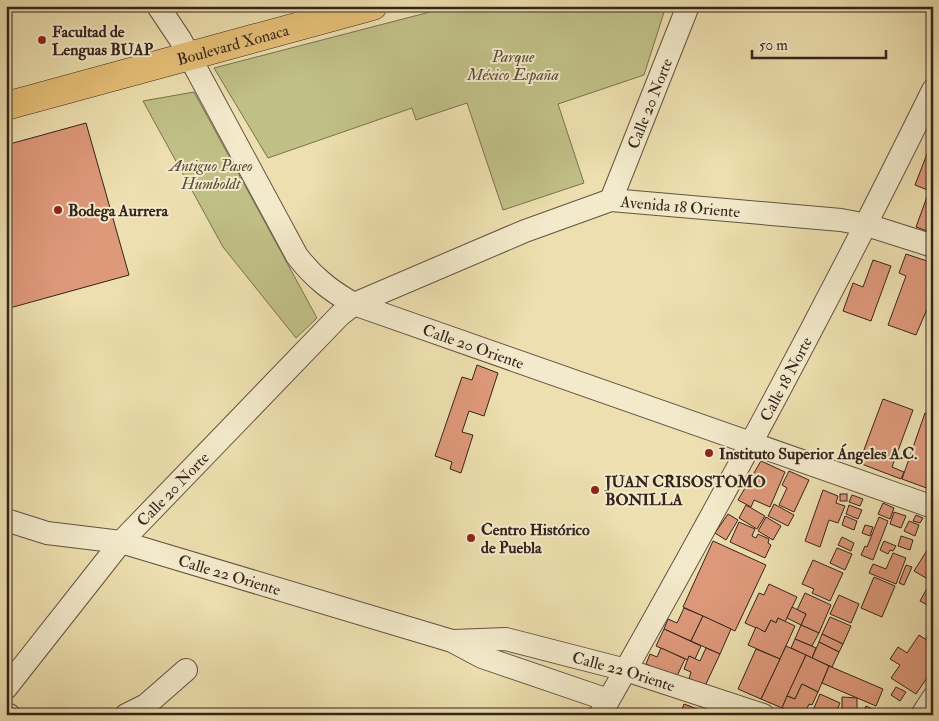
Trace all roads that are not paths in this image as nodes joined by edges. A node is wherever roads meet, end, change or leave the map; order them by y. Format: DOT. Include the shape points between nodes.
graph roads {
  1 [pos="158,6"];
  2 [pos="304,6"];
  3 [pos="373,6"];
  4 [pos="688,6"];
  5 [pos="184,47"];
  6 [pos="6,87"];
  7 [pos="933,90"];
  8 [pos="6,106"];
  9 [pos="611,200"];
  10 [pos="867,224"];
  11 [pos="933,246"];
  12 [pos="354,304"];
  13 [pos="751,443"];
  14 [pos="933,507"];
  15 [pos="6,520"];
  16 [pos="121,542"];
  17 [pos="452,641"];
  18 [pos="186,670"];
  19 [pos="626,670"];
  20 [pos="6,688"];
  21 [pos="933,698"];
  22 [pos="604,708"];
  23 [pos="126,715"];
  24 [pos="763,715"];
  25 [pos="922,715"];
  1 -- 5 [label="street, Calle 20 Oriente"];
  2 -- 5 [label="main road, Boulevard Xonaca"];
  3 -- 5 [label="main road, Boulevard Xonaca"];
  4 -- 9 [label="street, Calle 20 Norte"];
  5 -- 6 [label="main road, Boulevard Xonaca"];
  5 -- 8 [label="main road, Boulevard Xonaca"];
  5 -- 12 [label="street, Calle 20 Oriente" via="297,256 328,289"];
  7 -- 10 [label="street, Calle 18 Norte"];
  9 -- 10 [label="street, Avenida 18 Oriente"];
  9 -- 12 [label="street, Avenida 18 Oriente" via="525,231"];
  10 -- 11 [label="street, Avenida 18 Oriente"];
  10 -- 13 [label="street, Calle 18 Norte"];
  12 -- 13 [label="street, Calle 20 Oriente"];
  12 -- 16 [label="street, Calle 20 Norte"];
  13 -- 14 [label="street, Calle 20 Oriente"];
  13 -- 19 [label="street, Calle 18 Norte"];
  15 -- 16 [label="street, Calle 22 Oriente" via="47,532"];
  16 -- 17 [label="street, Calle 22 Oriente"];
  16 -- 20 [label="street, Calle 20 Norte"];
  17 -- 19 [label="street, Calle 22 Oriente" via="506,639"];
  17 -- 22 [label="street, Calle 22 Oriente" via="482,658"];
  18 -- 23 [label="street" via="146,705"];
  19 -- 22 [label="street, Calle 18 Norte"];
  19 -- 24 [label="street, Calle 22 Oriente"];
  21 -- 25 [label="street"];
}
